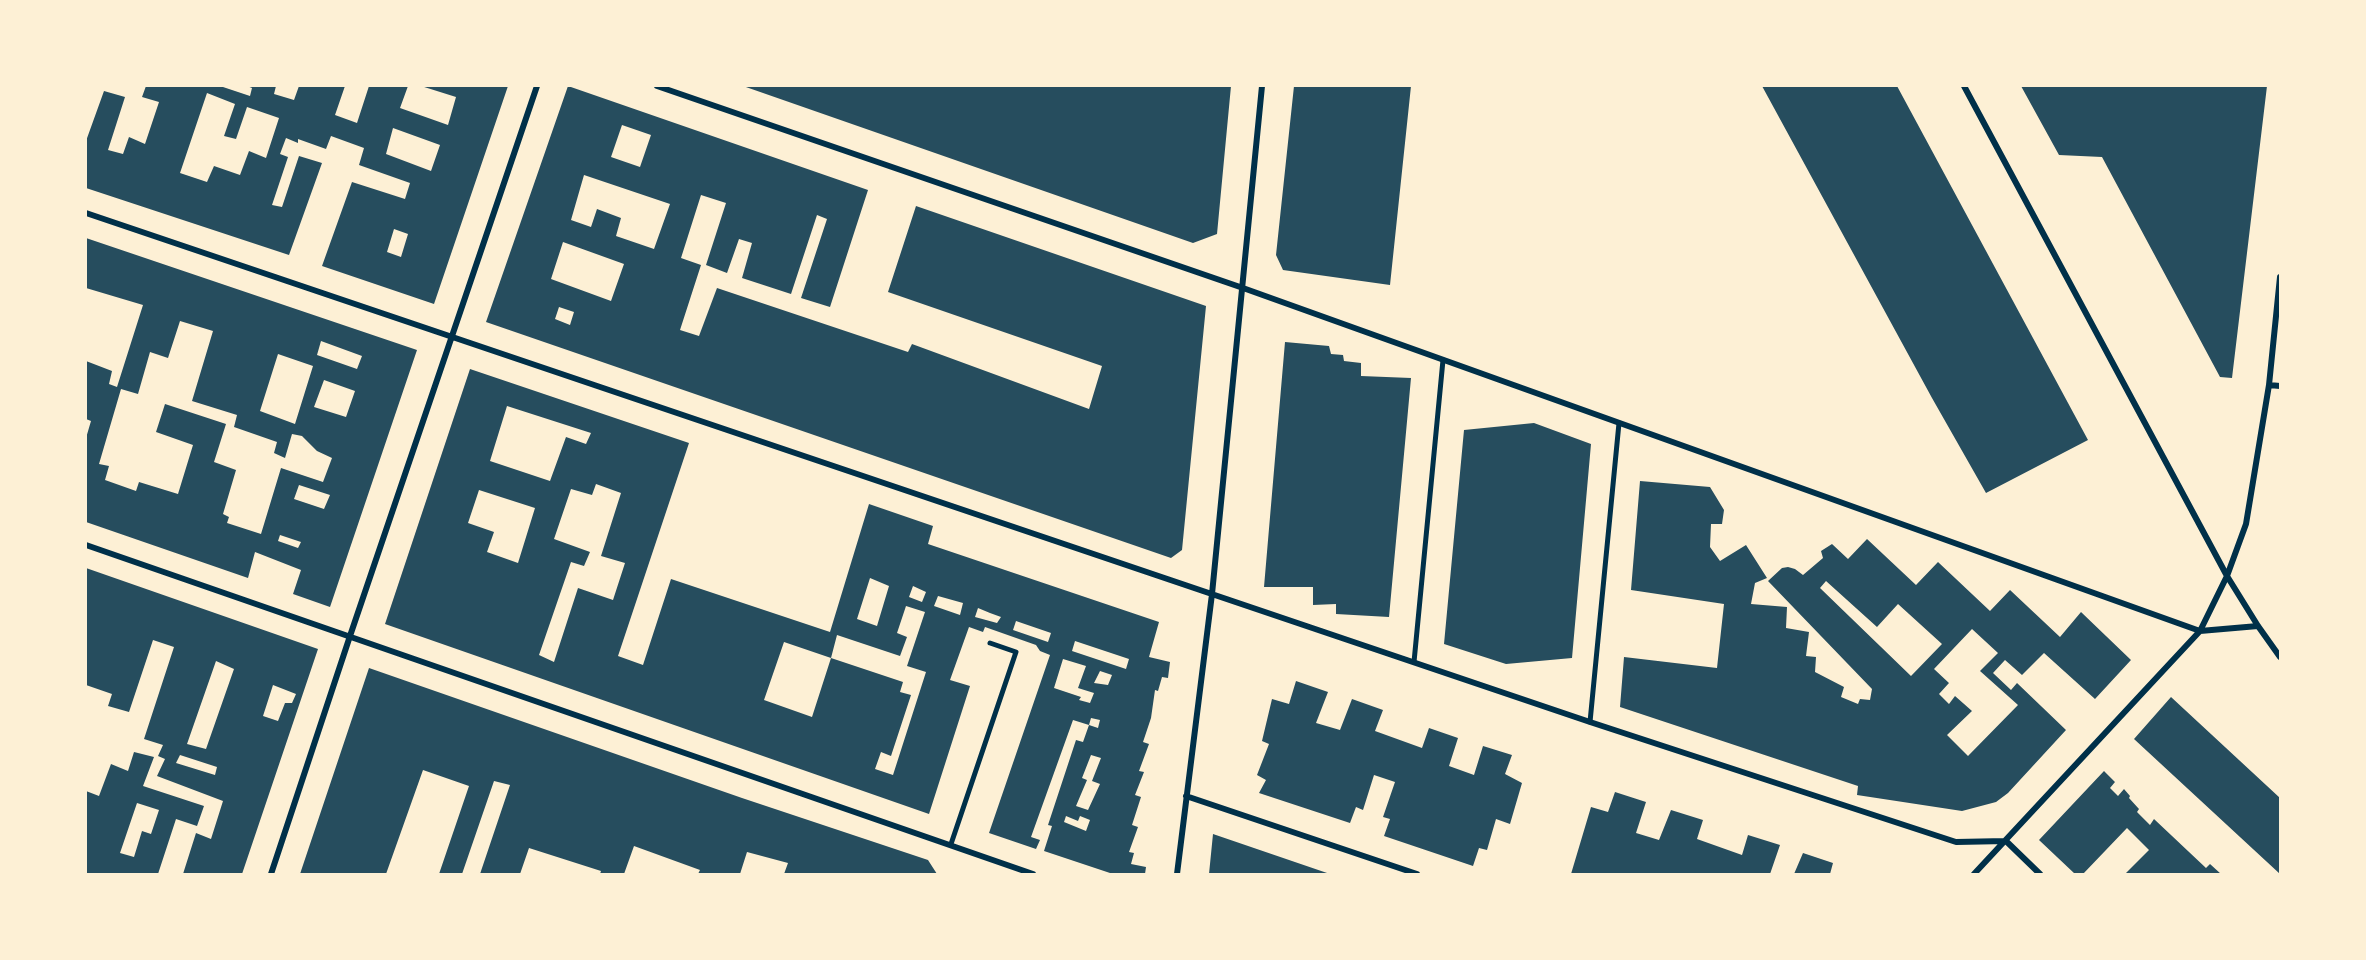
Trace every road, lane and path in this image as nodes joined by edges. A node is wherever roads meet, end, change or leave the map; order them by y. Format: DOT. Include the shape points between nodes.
graph roads {
  1 [pos="537,86"];
  2 [pos="657,86"];
  3 [pos="1262,86"];
  4 [pos="1964,86"];
  5 [pos="86,213"];
  6 [pos="2280,277"];
  7 [pos="1242,288"];
  8 [pos="452,337"];
  9 [pos="1443,360"];
  10 [pos="2269,385"];
  11 [pos="2280,386"];
  12 [pos="1619,423"];
  13 [pos="86,545"];
  14 [pos="2227,576"];
  15 [pos="1212,594"];
  16 [pos="2258,626"];
  17 [pos="2200,631"];
  18 [pos="350,636"];
  19 [pos="990,643"];
  20 [pos="2280,657"];
  21 [pos="1414,662"];
  22 [pos="1590,722"];
  23 [pos="1186,796"];
  24 [pos="2006,841"];
  25 [pos="951,844"];
  26 [pos="271,874"];
  27 [pos="1033,874"];
  28 [pos="1177,874"];
  29 [pos="1417,874"];
  30 [pos="1974,874"];
  31 [pos="2040,874"];
  1 -- 8 [label="street"];
  2 -- 7 [label="street"];
  3 -- 7 [label="street"];
  4 -- 14 [label="street"];
  5 -- 8 [label="street"];
  6 -- 10 [label="street"];
  7 -- 9 [label="street"];
  7 -- 15 [label="street"];
  8 -- 15 [label="street"];
  8 -- 18 [label="street"];
  9 -- 12 [label="street"];
  9 -- 21 [label="street"];
  10 -- 11 [label="street"];
  10 -- 14 [label="street" via="2246,524"];
  12 -- 17 [label="street"];
  12 -- 22 [label="street"];
  13 -- 18 [label="street"];
  14 -- 16 [label="street"];
  14 -- 17 [label="street"];
  15 -- 21 [label="street"];
  15 -- 23 [label="street"];
  16 -- 17 [label="street"];
  16 -- 20 [label="street"];
  17 -- 24 [label="street"];
  18 -- 25 [label="street"];
  18 -- 26 [label="street"];
  19 -- 25 [label="street" via="1016,652"];
  21 -- 22 [label="street"];
  22 -- 24 [label="street" via="1956,842"];
  23 -- 28 [label="street"];
  23 -- 29 [label="street"];
  24 -- 30 [label="street"];
  24 -- 31 [label="street"];
  25 -- 27 [label="street"];
}
